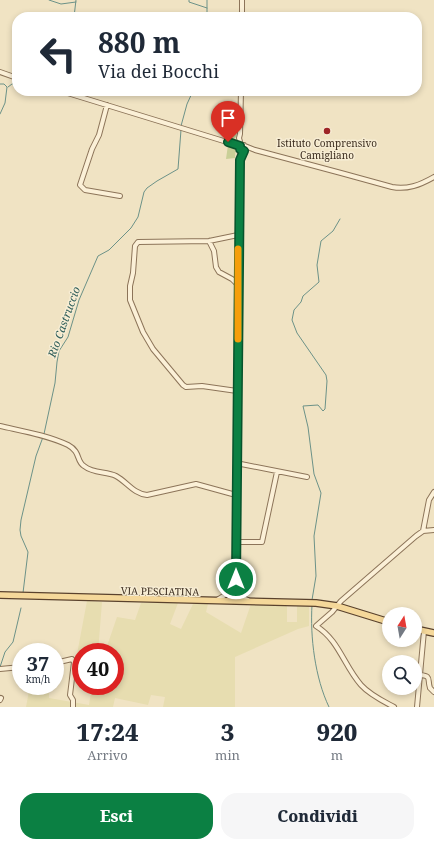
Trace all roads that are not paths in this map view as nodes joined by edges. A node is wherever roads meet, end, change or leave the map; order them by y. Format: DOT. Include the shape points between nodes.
graph roads {
  1 [pos="242,0"];
  2 [pos="242,12"];
  3 [pos="0,72"];
  4 [pos="12,76"];
  5 [pos="77,96"];
  6 [pos="241,96"];
  7 [pos="107,105"];
  8 [pos="240,136"];
  9 [pos="233,143"];
  10 [pos="243,147"];
  11 [pos="434,177"];
  12 [pos="120,196"];
  13 [pos="238,235"];
  14 [pos="209,241"];
  15 [pos="238,285"];
  16 [pos="237,391"];
  17 [pos="0,426"];
  18 [pos="236,464"];
  19 [pos="277,472"];
  20 [pos="307,477"];
  21 [pos="434,492"];
  22 [pos="236,495"];
  23 [pos="434,530"];
  24 [pos="423,531"];
  25 [pos="236,542"];
  26 [pos="236,579"];
  27 [pos="230,592"];
  28 [pos="237,593"];
  29 [pos="0,595"];
  30 [pos="216,601"];
  31 [pos="233,601"];
  32 [pos="252,602"];
  33 [pos="337,606"];
  34 [pos="382,620"];
  35 [pos="424,631"];
  36 [pos="434,633"];
  37 [pos="422,655"];
  38 [pos="64,661"];
  39 [pos="12,668"];
  40 [pos="1,669"];
  41 [pos="422,675"];
  42 [pos="434,692"];
  43 [pos="418,695"];
  44 [pos="73,707"];
  45 [pos="394,707"];
  46 [pos="417,707"];
  1 -- 2 [label="street"];
  3 -- 4 [label="street"];
  5 -- 7 [label="street"];
  6 -- 8 [label="street"];
  7 -- 9 [label="street"];
  7 -- 12 [label="street" via="99,135 80,185 85,190"];
  8 -- 9 [label="street"];
  8 -- 10 [label="street"];
  9 -- 10 [label="street"];
  10 -- 11 [label="street" via="400,189 412,187"];
  10 -- 13 [label="street" via="240,160"];
  13 -- 14 [label="street"];
  13 -- 15 [label="street"];
  14 -- 15 [label="street" via="219,272"];
  14 -- 16 [label="street" via="138,242 135,246 130,300 153,349 183,386"];
  15 -- 16 [label="street"];
  16 -- 18 [label="street"];
  17 -- 22 [label="street" via="64,444 75,450 84,466 116,476 141,494 147,495 196,484"];
  18 -- 19 [label="street"];
  18 -- 22 [label="street"];
  19 -- 20 [label="street"];
  19 -- 25 [label="street" via="262,542"];
  21 -- 24 [label="street" via="429,500"];
  22 -- 25 [label="street"];
  23 -- 24 [label="street"];
  24 -- 33 [label="street"];
  25 -- 26 [label="street"];
  26 -- 27 [label="street"];
  26 -- 28 [label="street"];
  27 -- 30 [label="street"];
  27 -- 31 [label="street"];
  28 -- 31 [label="street"];
  28 -- 32 [label="street"];
  29 -- 30 [label="main road, VIA PESCIATINA"];
  30 -- 31 [label="main road, VIA PESCIATINA"];
  31 -- 32 [label="main road, VIA PESCIATINA"];
  32 -- 33 [label="main road, VIA PESCIATINA"];
  33 -- 34 [label="main road, VIA PESCIATINA"];
  33 -- 45 [label="street" via="316,626 329,636 361,685 372,695"];
  35 -- 36 [label="main road"];
  35 -- 37 [label="street"];
  38 -- 44 [label="street" via="72,659 74,662 70,695"];
  39 -- 40 [label="street"];
  41 -- 42 [label="street" via="428,677 430,688"];
  43 -- 46 [label="street"];
}
